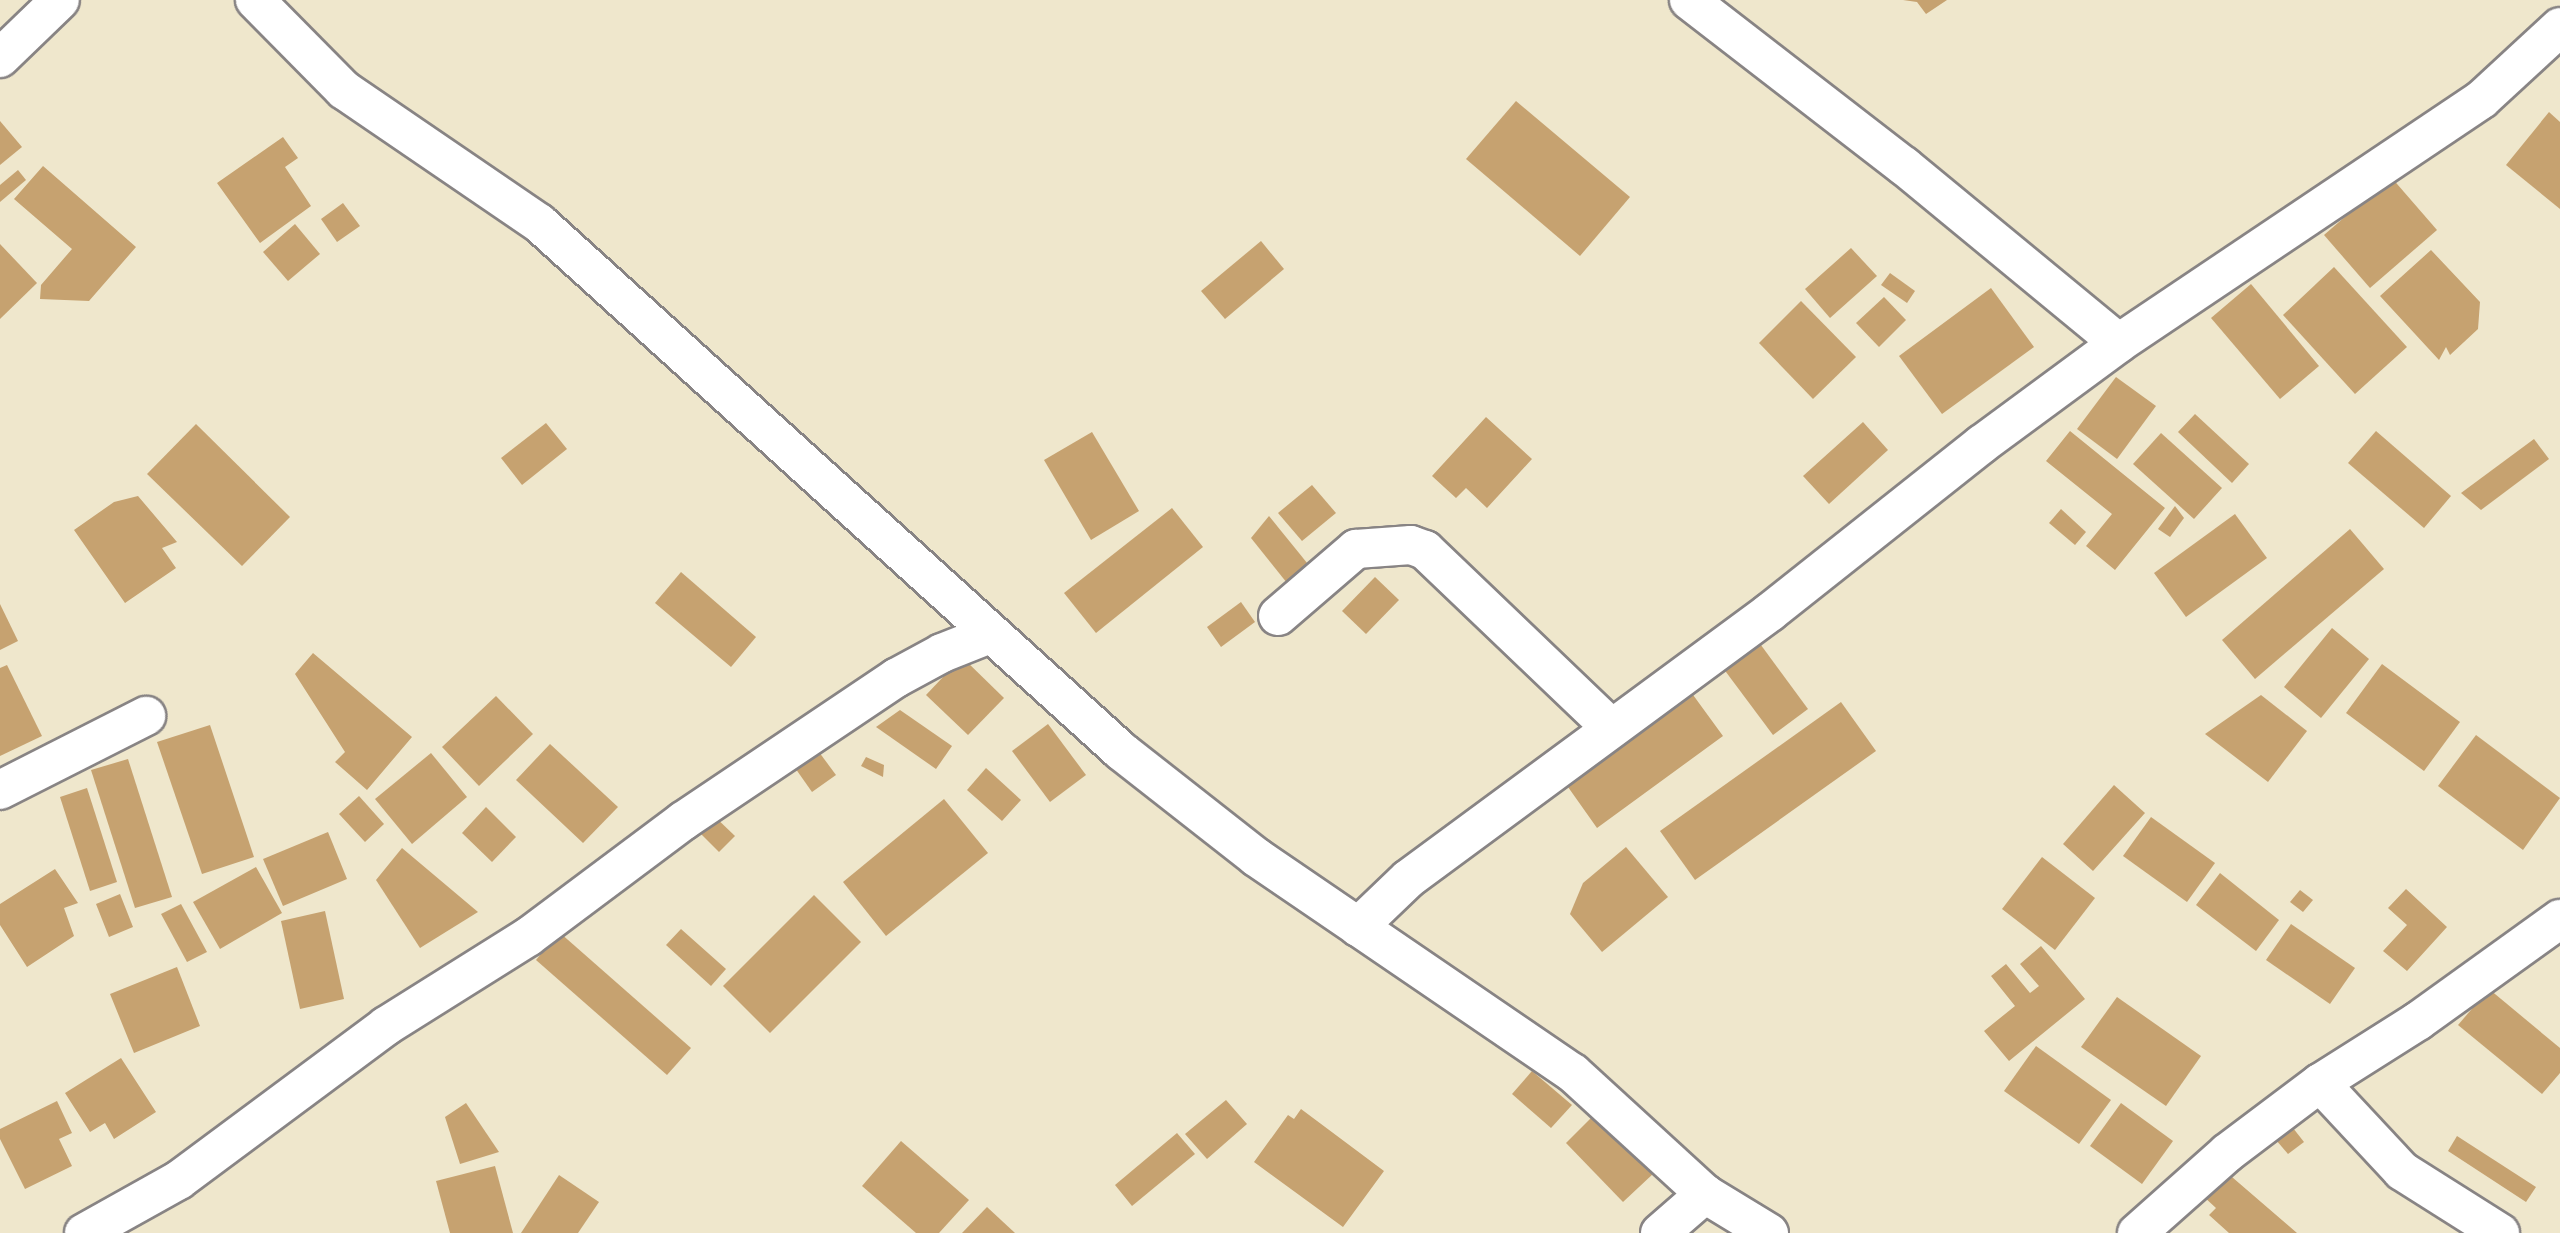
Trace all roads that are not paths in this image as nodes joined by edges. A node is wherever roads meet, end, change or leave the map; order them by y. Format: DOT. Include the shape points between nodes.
graph roads {
  1 [pos="60,0"];
  2 [pos="255,0"];
  3 [pos="1689,0"];
  4 [pos="2560,27"];
  5 [pos="0,58"];
  6 [pos="2119,343"];
  7 [pos="1278,616"];
  8 [pos="990,634"];
  9 [pos="146,716"];
  10 [pos="1610,727"];
  11 [pos="0,790"];
  12 [pos="2560,919"];
  13 [pos="1358,927"];
  14 [pos="2320,1083"];
  15 [pos="1704,1194"];
  16 [pos="84,1233"];
  17 [pos="1660,1233"];
  18 [pos="1769,1233"];
  19 [pos="2137,1233"];
  20 [pos="2500,1233"];
  1 -- 5 [label="street"];
  2 -- 8 [label="street" via="344,90 539,223"];
  3 -- 6 [label="street" via="1915,174"];
  4 -- 6 [label="street" via="2482,99"];
  6 -- 10 [label="street" via="1770,612"];
  7 -- 10 [label="street" via="1356,549 1411,545 1425,550"];
  8 -- 13 [label="street" via="1121,751 1256,858"];
  8 -- 16 [label="street" via="896,678 683,821 528,937 386,1027 179,1180"];
  9 -- 11 [label="street"];
  10 -- 13 [label="street" via="1408,879"];
  12 -- 14 [label="street"];
  13 -- 15 [label="street" via="1573,1073"];
  14 -- 19 [label="street" via="2227,1153"];
  14 -- 20 [label="street" via="2402,1171"];
  15 -- 17 [label="street"];
  15 -- 18 [label="street"];
}
